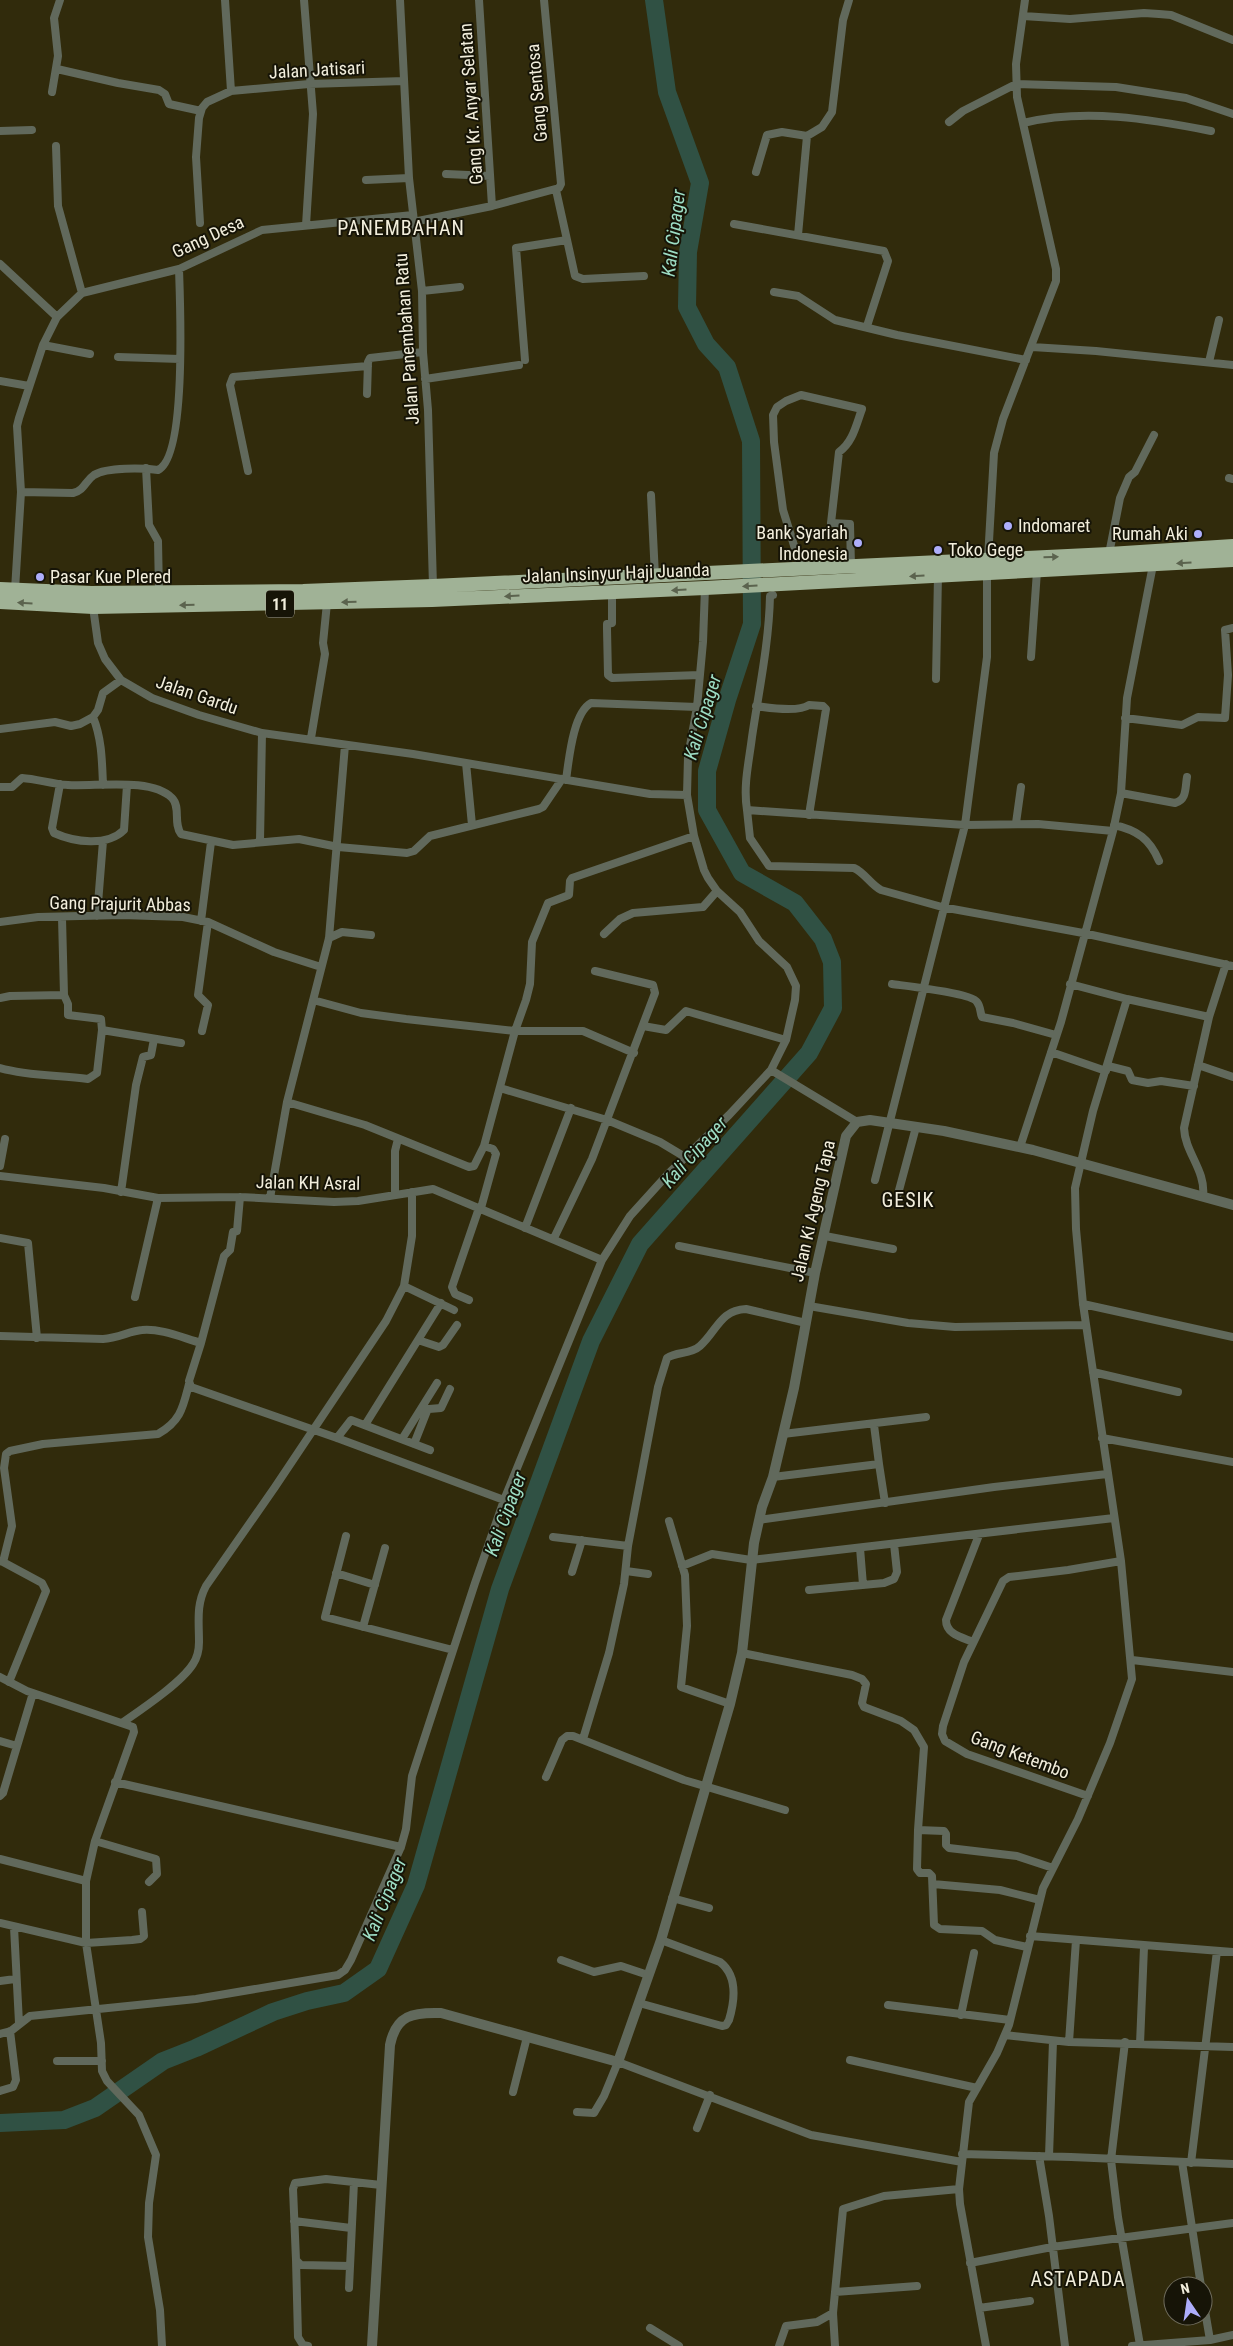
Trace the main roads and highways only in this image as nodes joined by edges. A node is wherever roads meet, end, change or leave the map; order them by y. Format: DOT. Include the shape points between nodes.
graph roads {
  1 [pos="1233,546"];
  2 [pos="1233,560"];
  3 [pos="987,566"];
  4 [pos="560,587"];
  5 [pos="0,589"];
  6 [pos="303,597"];
  7 [pos="0,602"];
  3 -- 1 [label="highway, Jalan Insinyur Haji Juanda / 11, one-way"];
  2 -- 3 [label="highway, Jalan Insinyur Haji Juanda / 11, one-way" via="1037,571"];
  3 -- 4 [label="highway, Jalan Insinyur Haji Juanda / 11" via="851,566 732,571"];
  3 -- 4 [label="highway, Jalan Insinyur Haji Juanda / 11, one-way" via="938,574 776,589 728,587 612,593"];
  4 -- 6 [label="highway, Jalan Insinyur Haji Juanda / 11" via="433,586"];
  4 -- 6 [label="highway, Jalan Insinyur Haji Juanda / 11, one-way" via="327,603"];
  5 -- 6 [label="highway, Jalan Insinyur Haji Juanda / 11"];
  6 -- 7 [label="highway, Jalan Insinyur Haji Juanda / 11, one-way" via="93,607"];
}
